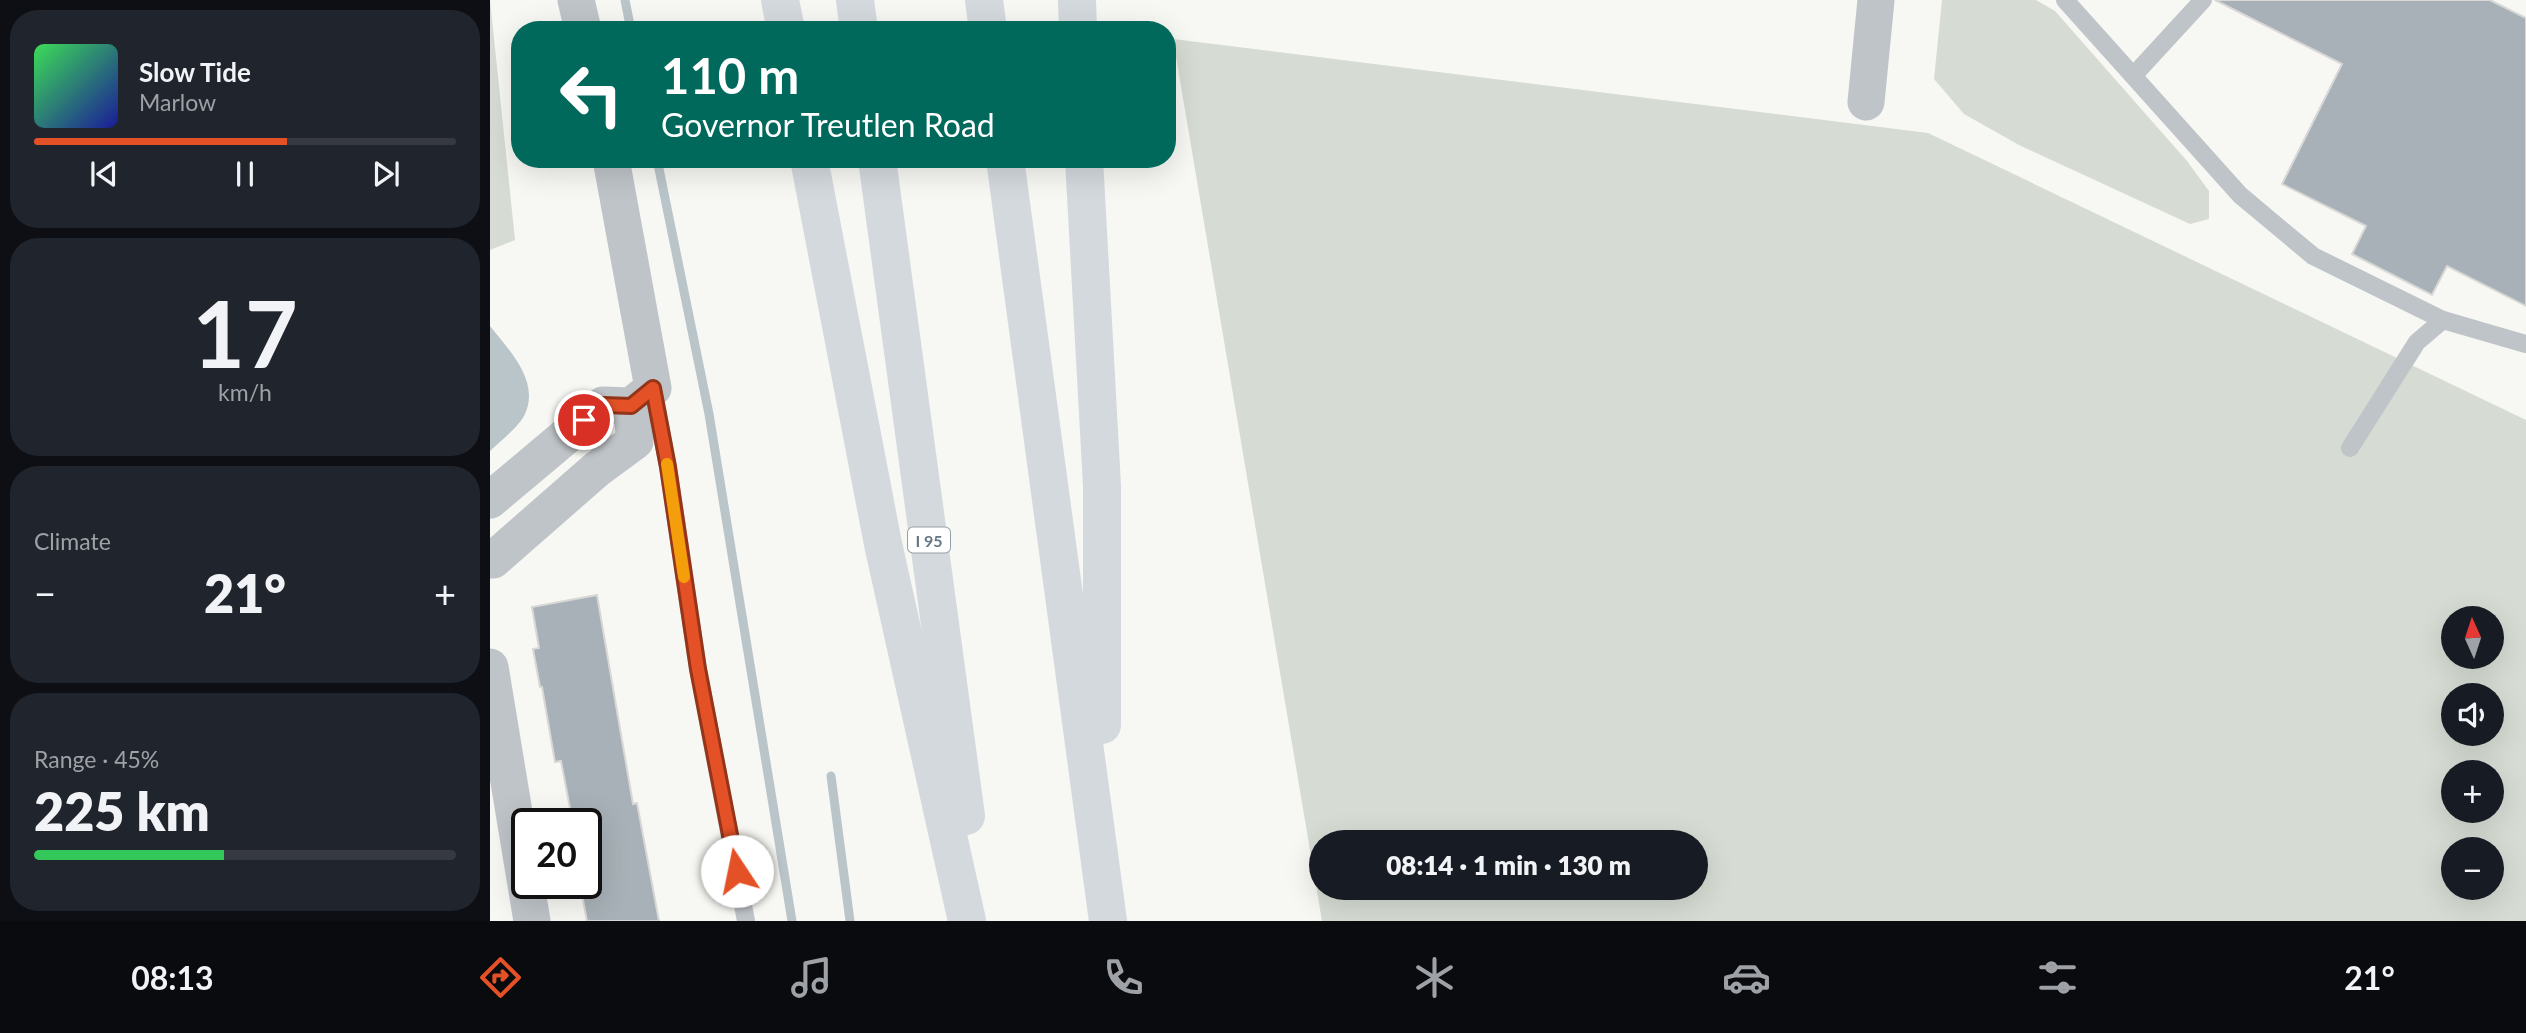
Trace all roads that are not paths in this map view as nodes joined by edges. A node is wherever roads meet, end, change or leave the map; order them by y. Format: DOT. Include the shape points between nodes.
graph roads {
  1 [pos="576,0"];
  2 [pos="780,0"];
  3 [pos="855,0"];
  4 [pos="984,0"];
  5 [pos="1077,0"];
  6 [pos="1876,0"];
  7 [pos="2065,0"];
  8 [pos="2203,0"];
  9 [pos="581,21"];
  10 [pos="784,21"];
  11 [pos="858,21"];
  12 [pos="987,21"];
  13 [pos="1078,21"];
  14 [pos="2134,75"];
  15 [pos="1866,102"];
  16 [pos="612,168"];
  17 [pos="811,168"];
  18 [pos="878,168"];
  19 [pos="1006,168"];
  20 [pos="1084,168"];
  21 [pos="2443,320"];
  22 [pos="2526,344"];
  23 [pos="642,397"];
  24 [pos="565,436"];
  25 [pos="2350,448"];
  26 [pos="597,469"];
  27 [pos="490,500"];
  28 [pos="490,560"];
  29 [pos="490,667"];
  30 [pos="1102,878"];
  31 [pos="532,921"];
  32 [pos="746,921"];
  33 [pos="967,921"];
  34 [pos="981,921"];
  35 [pos="1108,921"];
  1 -- 9 [label="street"];
  2 -- 10 [label="highway"];
  3 -- 11 [label="highway"];
  4 -- 12 [label="highway"];
  5 -- 13 [label="highway"];
  6 -- 15 [label="street"];
  7 -- 14 [label="lane"];
  8 -- 14 [label="lane"];
  14 -- 21 [label="lane" via="2240,195 2313,256"];
  16 -- 23 [label="street"];
  17 -- 33 [label="highway" via="883,544"];
  18 -- 34 [label="highway, I 95"];
  19 -- 30 [label="highway"];
  20 -- 30 [label="highway" via="1102,486"];
  21 -- 22 [label="lane"];
  21 -- 25 [label="lane" via="2417,342"];
  23 -- 24 [label="street" via="603,405"];
  23 -- 26 [label="street" via="635,440"];
  23 -- 32 [label="lane" via="668,467 698,669"];
  24 -- 26 [label="street"];
  24 -- 27 [label="street"];
  26 -- 28 [label="street"];
  29 -- 31 [label="street"];
  30 -- 35 [label="highway"];
}
